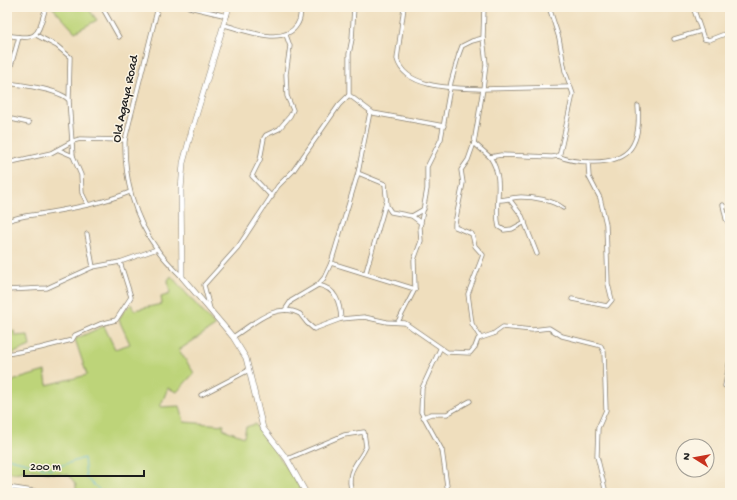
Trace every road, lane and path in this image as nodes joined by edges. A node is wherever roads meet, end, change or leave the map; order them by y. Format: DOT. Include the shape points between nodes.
graph roads {
  1 [pos="46,7"];
  2 [pos="102,7"];
  3 [pos="158,7"];
  4 [pos="189,7"];
  5 [pos="229,7"];
  6 [pos="299,7"];
  7 [pos="354,7"];
  8 [pos="404,7"];
  9 [pos="420,7"];
  10 [pos="450,7"];
  11 [pos="484,7"];
  12 [pos="549,7"];
  13 [pos="693,7"];
  14 [pos="227,16"];
  15 [pos="224,25"];
  16 [pos="701,31"];
  17 [pos="7,35"];
  18 [pos="36,35"];
  19 [pos="286,35"];
  20 [pos="19,37"];
  21 [pos="119,37"];
  22 [pos="483,38"];
  23 [pos="730,38"];
  24 [pos="674,39"];
  25 [pos="7,82"];
  26 [pos="450,87"];
  27 [pos="570,87"];
  28 [pos="484,89"];
  29 [pos="348,96"];
  30 [pos="69,100"];
  31 [pos="638,106"];
  32 [pos="370,112"];
  33 [pos="7,118"];
  34 [pos="29,123"];
  35 [pos="444,126"];
  36 [pos="125,140"];
  37 [pos="73,141"];
  38 [pos="474,143"];
  39 [pos="59,150"];
  40 [pos="73,156"];
  41 [pos="558,156"];
  42 [pos="490,157"];
  43 [pos="588,162"];
  44 [pos="7,163"];
  45 [pos="358,173"];
  46 [pos="130,192"];
  47 [pos="272,197"];
  48 [pos="387,200"];
  49 [pos="499,200"];
  50 [pos="510,200"];
  51 [pos="88,205"];
  52 [pos="723,205"];
  53 [pos="424,208"];
  54 [pos="563,208"];
  55 [pos="412,216"];
  56 [pos="7,221"];
  57 [pos="524,222"];
  58 [pos="421,223"];
  59 [pos="730,226"];
  60 [pos="87,234"];
  61 [pos="157,249"];
  62 [pos="537,254"];
  63 [pos="120,262"];
  64 [pos="331,263"];
  65 [pos="93,267"];
  66 [pos="366,272"];
  67 [pos="182,277"];
  68 [pos="318,285"];
  69 [pos="416,289"];
  70 [pos="7,290"];
  71 [pos="572,299"];
  72 [pos="210,310"];
  73 [pos="285,310"];
  74 [pos="341,319"];
  75 [pos="398,322"];
  76 [pos="233,337"];
  77 [pos="480,337"];
  78 [pos="440,349"];
  79 [pos="7,354"];
  80 [pos="730,358"];
  81 [pos="249,370"];
  82 [pos="725,386"];
  83 [pos="201,395"];
  84 [pos="470,401"];
  85 [pos="423,417"];
  86 [pos="287,459"];
  87 [pos="7,487"];
  88 [pos="46,493"];
  89 [pos="306,493"];
  90 [pos="352,493"];
  91 [pos="448,493"];
  92 [pos="606,493"];
  1 -- 18 [label="street"];
  2 -- 21 [label="street"];
  3 -- 36 [label="street, Old Agaya Road"];
  4 -- 14 [label="street"];
  5 -- 14 [label="street"];
  6 -- 19 [label="street" via="301,20"];
  7 -- 29 [label="street"];
  8 -- 26 [label="street" via="397,59 399,65 407,76 421,83"];
  9 -- 10 [label="street"];
  11 -- 22 [label="street"];
  12 -- 27 [label="street"];
  13 -- 16 [label="street"];
  14 -- 15 [label="street"];
  15 -- 19 [label="street" via="274,36"];
  15 -- 67 [label="street" via="184,163 181,190"];
  16 -- 23 [label="street" via="706,40 730,32"];
  16 -- 24 [label="street"];
  17 -- 20 [label="street"];
  18 -- 20 [label="street"];
  18 -- 30 [label="street" via="57,46 70,57"];
  19 -- 47 [label="street" via="290,46 286,74 287,96 293,110 279,129 264,138 260,160 252,176"];
  20 -- 25 [label="street"];
  22 -- 26 [label="street" via="462,46"];
  22 -- 28 [label="street" via="486,64"];
  25 -- 30 [label="street" via="49,91 65,96"];
  26 -- 28 [label="street"];
  26 -- 35 [label="street"];
  27 -- 28 [label="street"];
  27 -- 41 [label="street" via="574,94"];
  28 -- 38 [label="street"];
  29 -- 32 [label="street"];
  29 -- 47 [label="street" via="339,104"];
  30 -- 37 [label="street"];
  31 -- 43 [label="street" via="640,122 628,153 615,160"];
  32 -- 35 [label="street"];
  32 -- 45 [label="street"];
  33 -- 34 [label="street"];
  35 -- 53 [label="street" via="441,139 427,167"];
  36 -- 37 [label="street"];
  36 -- 46 [label="street, Old Agaya Road"];
  37 -- 39 [label="street"];
  37 -- 40 [label="street"];
  38 -- 42 [label="street"];
  38 -- 77 [label="street" via="461,170 463,183 455,223 458,229 472,234 475,246 483,255 468,294 472,324"];
  39 -- 40 [label="street"];
  39 -- 44 [label="street"];
  40 -- 51 [label="street" via="81,176 82,193"];
  41 -- 42 [label="street"];
  41 -- 43 [label="street" via="574,162"];
  42 -- 49 [label="street" via="496,169"];
  43 -- 71 [label="street" via="589,177 600,198 606,224 608,284 612,300 607,306"];
  45 -- 48 [label="street" via="385,184"];
  45 -- 64 [label="street"];
  46 -- 51 [label="street"];
  46 -- 61 [label="street, Old Agaya Road" via="140,220"];
  47 -- 72 [label="street" via="238,247 204,285"];
  48 -- 55 [label="street" via="391,212"];
  48 -- 66 [label="street"];
  49 -- 50 [label="street"];
  49 -- 57 [label="street" via="497,222 501,230 512,229"];
  50 -- 54 [label="street" via="523,198 556,204"];
  50 -- 57 [label="street"];
  51 -- 56 [label="street" via="24,215"];
  52 -- 59 [label="street"];
  53 -- 55 [label="street"];
  53 -- 58 [label="street"];
  55 -- 58 [label="street"];
  57 -- 62 [label="street"];
  58 -- 69 [label="street" via="422,241 414,260"];
  60 -- 65 [label="street"];
  61 -- 63 [label="street"];
  61 -- 67 [label="street, Old Agaya Road"];
  63 -- 65 [label="street"];
  63 -- 79 [label="street" via="131,297 116,320 100,324 76,335 72,340"];
  64 -- 66 [label="street"];
  64 -- 68 [label="street"];
  65 -- 70 [label="street" via="46,288"];
  66 -- 69 [label="street"];
  67 -- 72 [label="street"];
  68 -- 73 [label="street" via="291,301"];
  68 -- 74 [label="street" via="326,288 338,299"];
  69 -- 75 [label="street"];
  72 -- 76 [label="street"];
  73 -- 74 [label="street" via="300,314 314,329"];
  73 -- 76 [label="street" via="269,313"];
  74 -- 75 [label="street" via="352,316"];
  75 -- 78 [label="street" via="411,326"];
  76 -- 81 [label="street" via="246,358"];
  77 -- 78 [label="street" via="470,353 452,353"];
  77 -- 92 [label="street" via="488,336 503,327 532,330 549,328 562,336 601,346 604,352 606,410 598,428 597,456"];
  78 -- 85 [label="street" via="422,388"];
  80 -- 82 [label="street"];
  81 -- 83 [label="street"];
  81 -- 86 [label="street" via="263,428"];
  84 -- 85 [label="street" via="447,414"];
  85 -- 91 [label="street" via="442,450"];
  86 -- 89 [label="street"];
  86 -- 90 [label="street" via="344,435 364,432 366,447 355,463 349,483"];
  87 -- 88 [label="street"];
}
